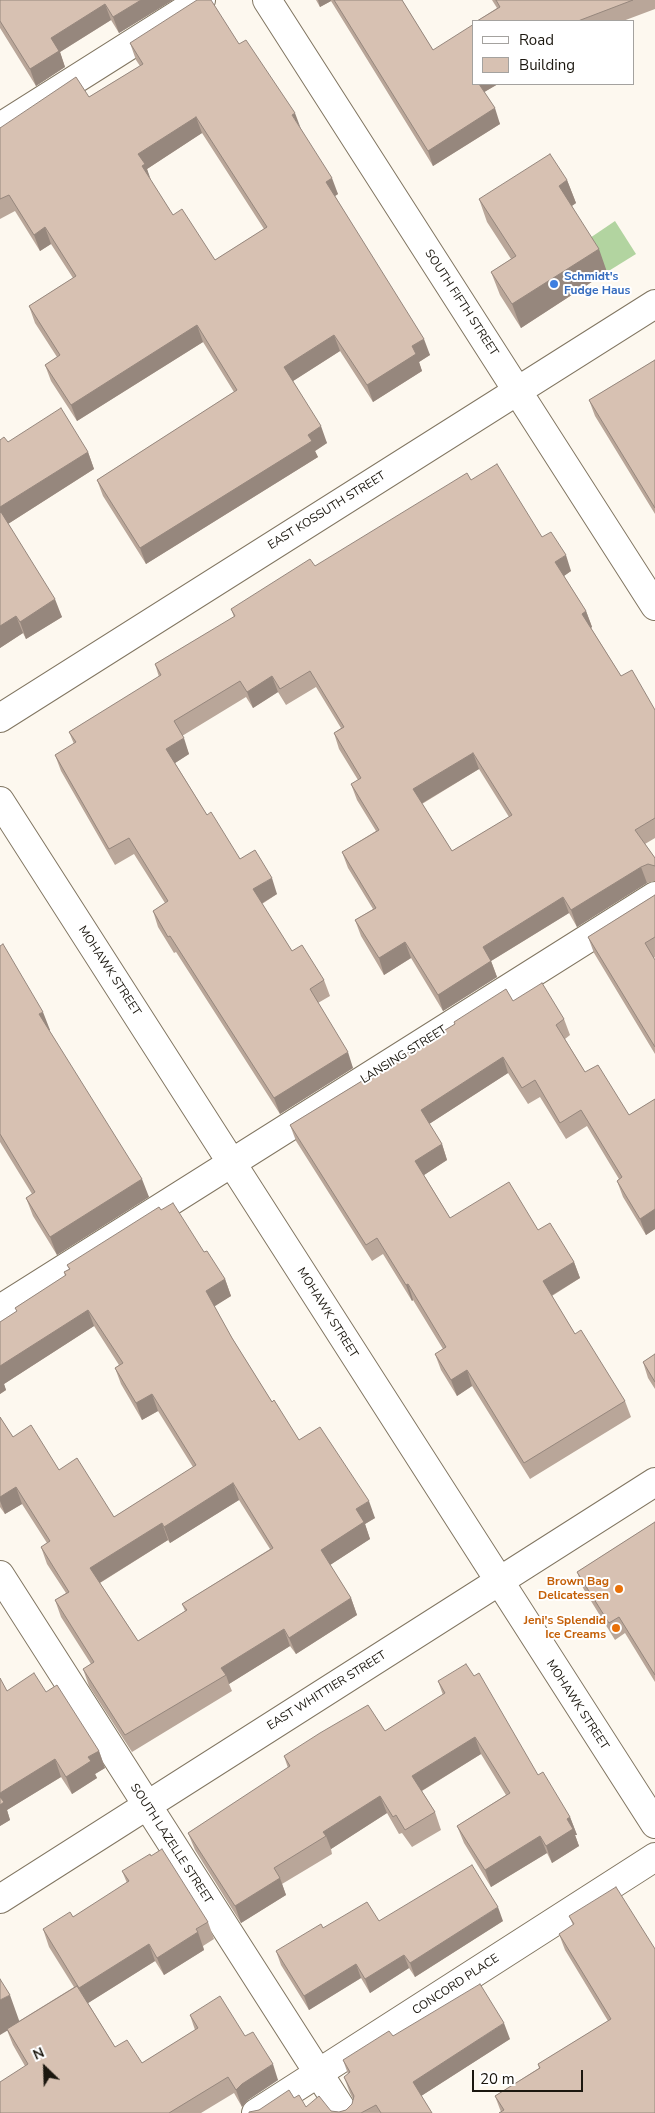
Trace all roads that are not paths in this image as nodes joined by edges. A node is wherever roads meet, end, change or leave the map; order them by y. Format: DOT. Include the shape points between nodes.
graph roads {
  1 [pos="201,0"];
  2 [pos="267,0"];
  3 [pos="0,127"];
  4 [pos="655,304"];
  5 [pos="516,390"];
  6 [pos="655,606"];
  7 [pos="0,718"];
  8 [pos="0,801"];
  9 [pos="655,896"];
  10 [pos="232,1162"];
  11 [pos="0,1309"];
  12 [pos="655,1482"];
  13 [pos="0,1575"];
  14 [pos="498,1582"];
  15 [pos="146,1806"];
  16 [pos="655,1824"];
  17 [pos="655,1857"];
  18 [pos="0,1899"];
  19 [pos="318,2073"];
  20 [pos="256,2113"];
  21 [pos="344,2113"];
  1 -- 3 [label="street"];
  2 -- 5 [label="street, SOUTH FIFTH STREET"];
  4 -- 5 [label="street, EAST KOSSUTH STREET"];
  5 -- 6 [label="street, SOUTH FIFTH STREET"];
  5 -- 7 [label="street, EAST KOSSUTH STREET"];
  8 -- 10 [label="street, MOHAWK STREET"];
  9 -- 10 [label="street, LANSING STREET"];
  10 -- 11 [label="street, LANSING STREET"];
  10 -- 14 [label="street, MOHAWK STREET"];
  12 -- 14 [label="street, EAST WHITTIER STREET"];
  13 -- 15 [label="street, SOUTH LAZELLE STREET"];
  14 -- 15 [label="street, EAST WHITTIER STREET"];
  14 -- 16 [label="street, MOHAWK STREET"];
  15 -- 18 [label="street, EAST WHITTIER STREET"];
  15 -- 19 [label="street, SOUTH LAZELLE STREET"];
  17 -- 19 [label="street, CONCORD PLACE"];
  19 -- 20 [label="street, CONCORD PLACE"];
  19 -- 21 [label="street, SOUTH LAZELLE STREET"];
}
